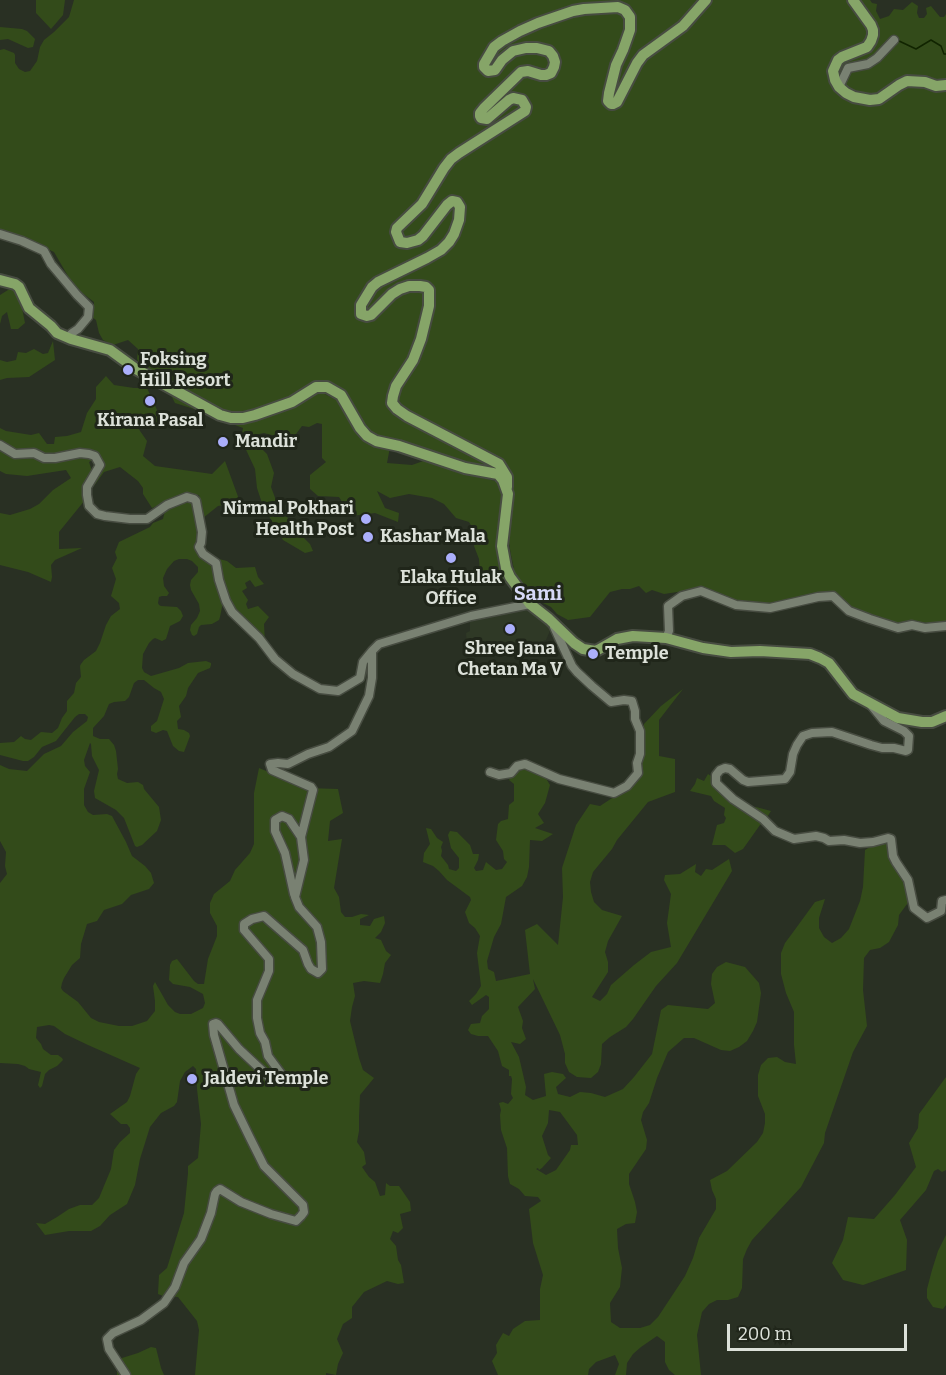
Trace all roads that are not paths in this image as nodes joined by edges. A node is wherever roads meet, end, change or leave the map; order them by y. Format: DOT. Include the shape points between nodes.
graph roads {
  1 [pos="706,0"];
  2 [pos="853,0"];
  3 [pos="894,40"];
  4 [pos="946,85"];
  5 [pos="839,87"];
  6 [pos="0,234"];
  7 [pos="0,280"];
  8 [pos="71,339"];
  9 [pos="0,446"];
  10 [pos="507,487"];
  11 [pos="530,604"];
  12 [pos="549,619"];
  13 [pos="946,626"];
  14 [pos="666,638"];
  15 [pos="372,651"];
  16 [pos="870,704"];
  17 [pos="946,716"];
  18 [pos="490,772"];
  19 [pos="301,837"];
  20 [pos="295,897"];
  21 [pos="946,900"];
  22 [pos="126,1375"];
  1 -- 10 [label="main road" via="674,33 643,55 614,104 609,103 609,93 630,30 630,17 625,10 573,11 520,30 494,47 484,64 488,71 495,70 513,51 526,48 549,51 554,67 546,75 521,72 484,108 480,113 484,119 513,98 526,105 526,109 451,159 422,204 396,232 400,242 418,240 452,201 460,207 449,242 372,286 361,305 361,314 367,316 400,290 426,287 429,306 422,339 396,386 392,403 407,416 499,464 507,477"];
  2 -- 5 [label="main road" via="873,30 867,47 838,60 833,71"];
  3 -- 5 [label="street" via="868,64 848,68"];
  4 -- 5 [label="main road" via="907,81 879,99 870,100 855,97"];
  6 -- 8 [label="street" via="45,251 51,264 89,307 88,317 70,335"];
  7 -- 8 [label="main road" via="19,287 29,309 57,333"];
  8 -- 10 [label="main road" via="110,350 220,416 255,416 280,408 316,387 327,387 341,395 367,436 465,468 498,474"];
  9 -- 15 [label="street" via="15,454 34,453 44,458 80,453 95,456 100,465 87,487 87,495 89,506 105,516 147,519 167,505 187,497 194,499 202,532 199,547 216,563 232,612 292,674 320,689 338,691 360,678 363,662"];
  10 -- 11 [label="main road" via="504,557 510,578"];
  11 -- 12 [label="main road"];
  11 -- 15 [label="street" via="471,616 379,644"];
  12 -- 14 [label="main road" via="574,643 590,651 626,636"];
  12 -- 18 [label="street" via="577,672 611,702 632,701 640,731 638,773 614,793 559,779 525,764 511,773"];
  13 -- 14 [label="street" via="898,628 849,611 833,596 770,608 736,605 701,591 682,596 668,606"];
  14 -- 16 [label="main road" via="731,652 810,654 829,663 853,694"];
  15 -- 19 [label="street" via="369,696 352,731 329,747 288,764 270,764 272,770 313,790"];
  16 -- 17 [label="main road" via="913,722 932,722"];
  16 -- 21 [label="street" via="884,721 909,736 908,750 882,748 832,732 812,733 803,736 797,745 785,779 748,782 725,768 716,781 775,831 794,839 816,836 860,843 891,839 893,856 908,880 914,908 927,918 941,911 942,901"];
  19 -- 20 [label="street" via="304,860"];
  19 -- 20 [label="street" via="289,819 282,816 275,820"];
  20 -- 22 [label="street" via="319,934 322,969 318,974 311,969 303,950 264,916 244,924 244,930 269,959 269,971 257,1000 257,1018 268,1056 281,1079 270,1078 218,1024 213,1024 234,1105 249,1136 264,1166 303,1205 304,1212 296,1221 217,1191 201,1239 183,1263 175,1287 164,1303 107,1339"];
}
